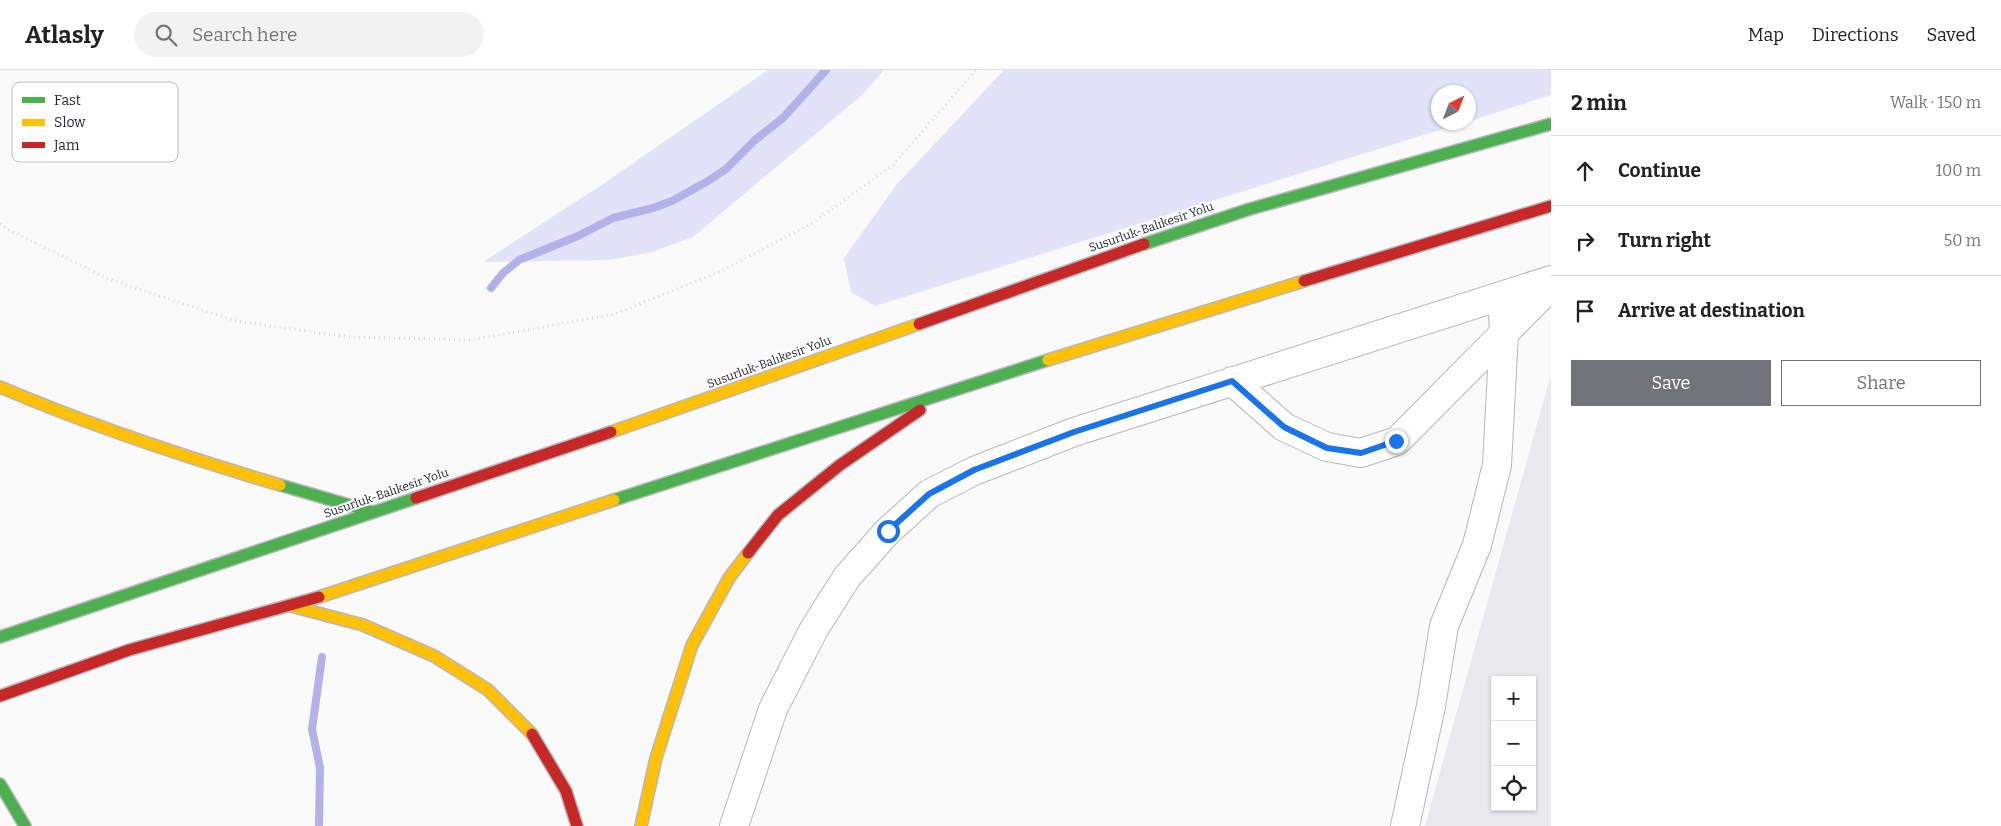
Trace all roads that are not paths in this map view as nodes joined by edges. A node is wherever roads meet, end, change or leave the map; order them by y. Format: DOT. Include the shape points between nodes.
graph roads {
  1 [pos="1551,124"];
  2 [pos="1551,206"];
  3 [pos="1551,280"];
  4 [pos="1551,286"];
  5 [pos="1502,296"];
  6 [pos="1504,334"];
  7 [pos="1232,381"];
  8 [pos="0,387"];
  9 [pos="946,392"];
  10 [pos="373,512"];
  11 [pos="291,606"];
  12 [pos="0,637"];
  13 [pos="0,696"];
  14 [pos="0,784"];
  15 [pos="25,825"];
  16 [pos="577,826"];
  17 [pos="640,826"];
  18 [pos="734,826"];
  19 [pos="1405,826"];
  1 -- 10 [label="highway, Susurluk-Balıkesir Yolu" via="1184,230 647,420"];
  2 -- 9 [label="highway"];
  3 -- 5 [label="street"];
  4 -- 6 [label="street"];
  5 -- 6 [label="street"];
  5 -- 7 [label="street"];
  6 -- 7 [label="street" via="1396,441 1361,453 1327,448 1284,427"];
  6 -- 19 [label="street" via="1497,465 1477,544 1444,626"];
  7 -- 18 [label="street" via="1074,432 974,470 929,494 847,577 814,629 773,709"];
  8 -- 10 [label="highway" via="204,463"];
  9 -- 11 [label="highway"];
  9 -- 17 [label="highway" via="840,465 778,515 729,578 692,645 656,758"];
  10 -- 12 [label="highway, Susurluk-Balıkesir Yolu"];
  11 -- 13 [label="highway" via="129,650"];
  11 -- 16 [label="highway" via="363,625 434,656 488,690 533,735 566,791"];
  14 -- 15 [label="highway"];
}
